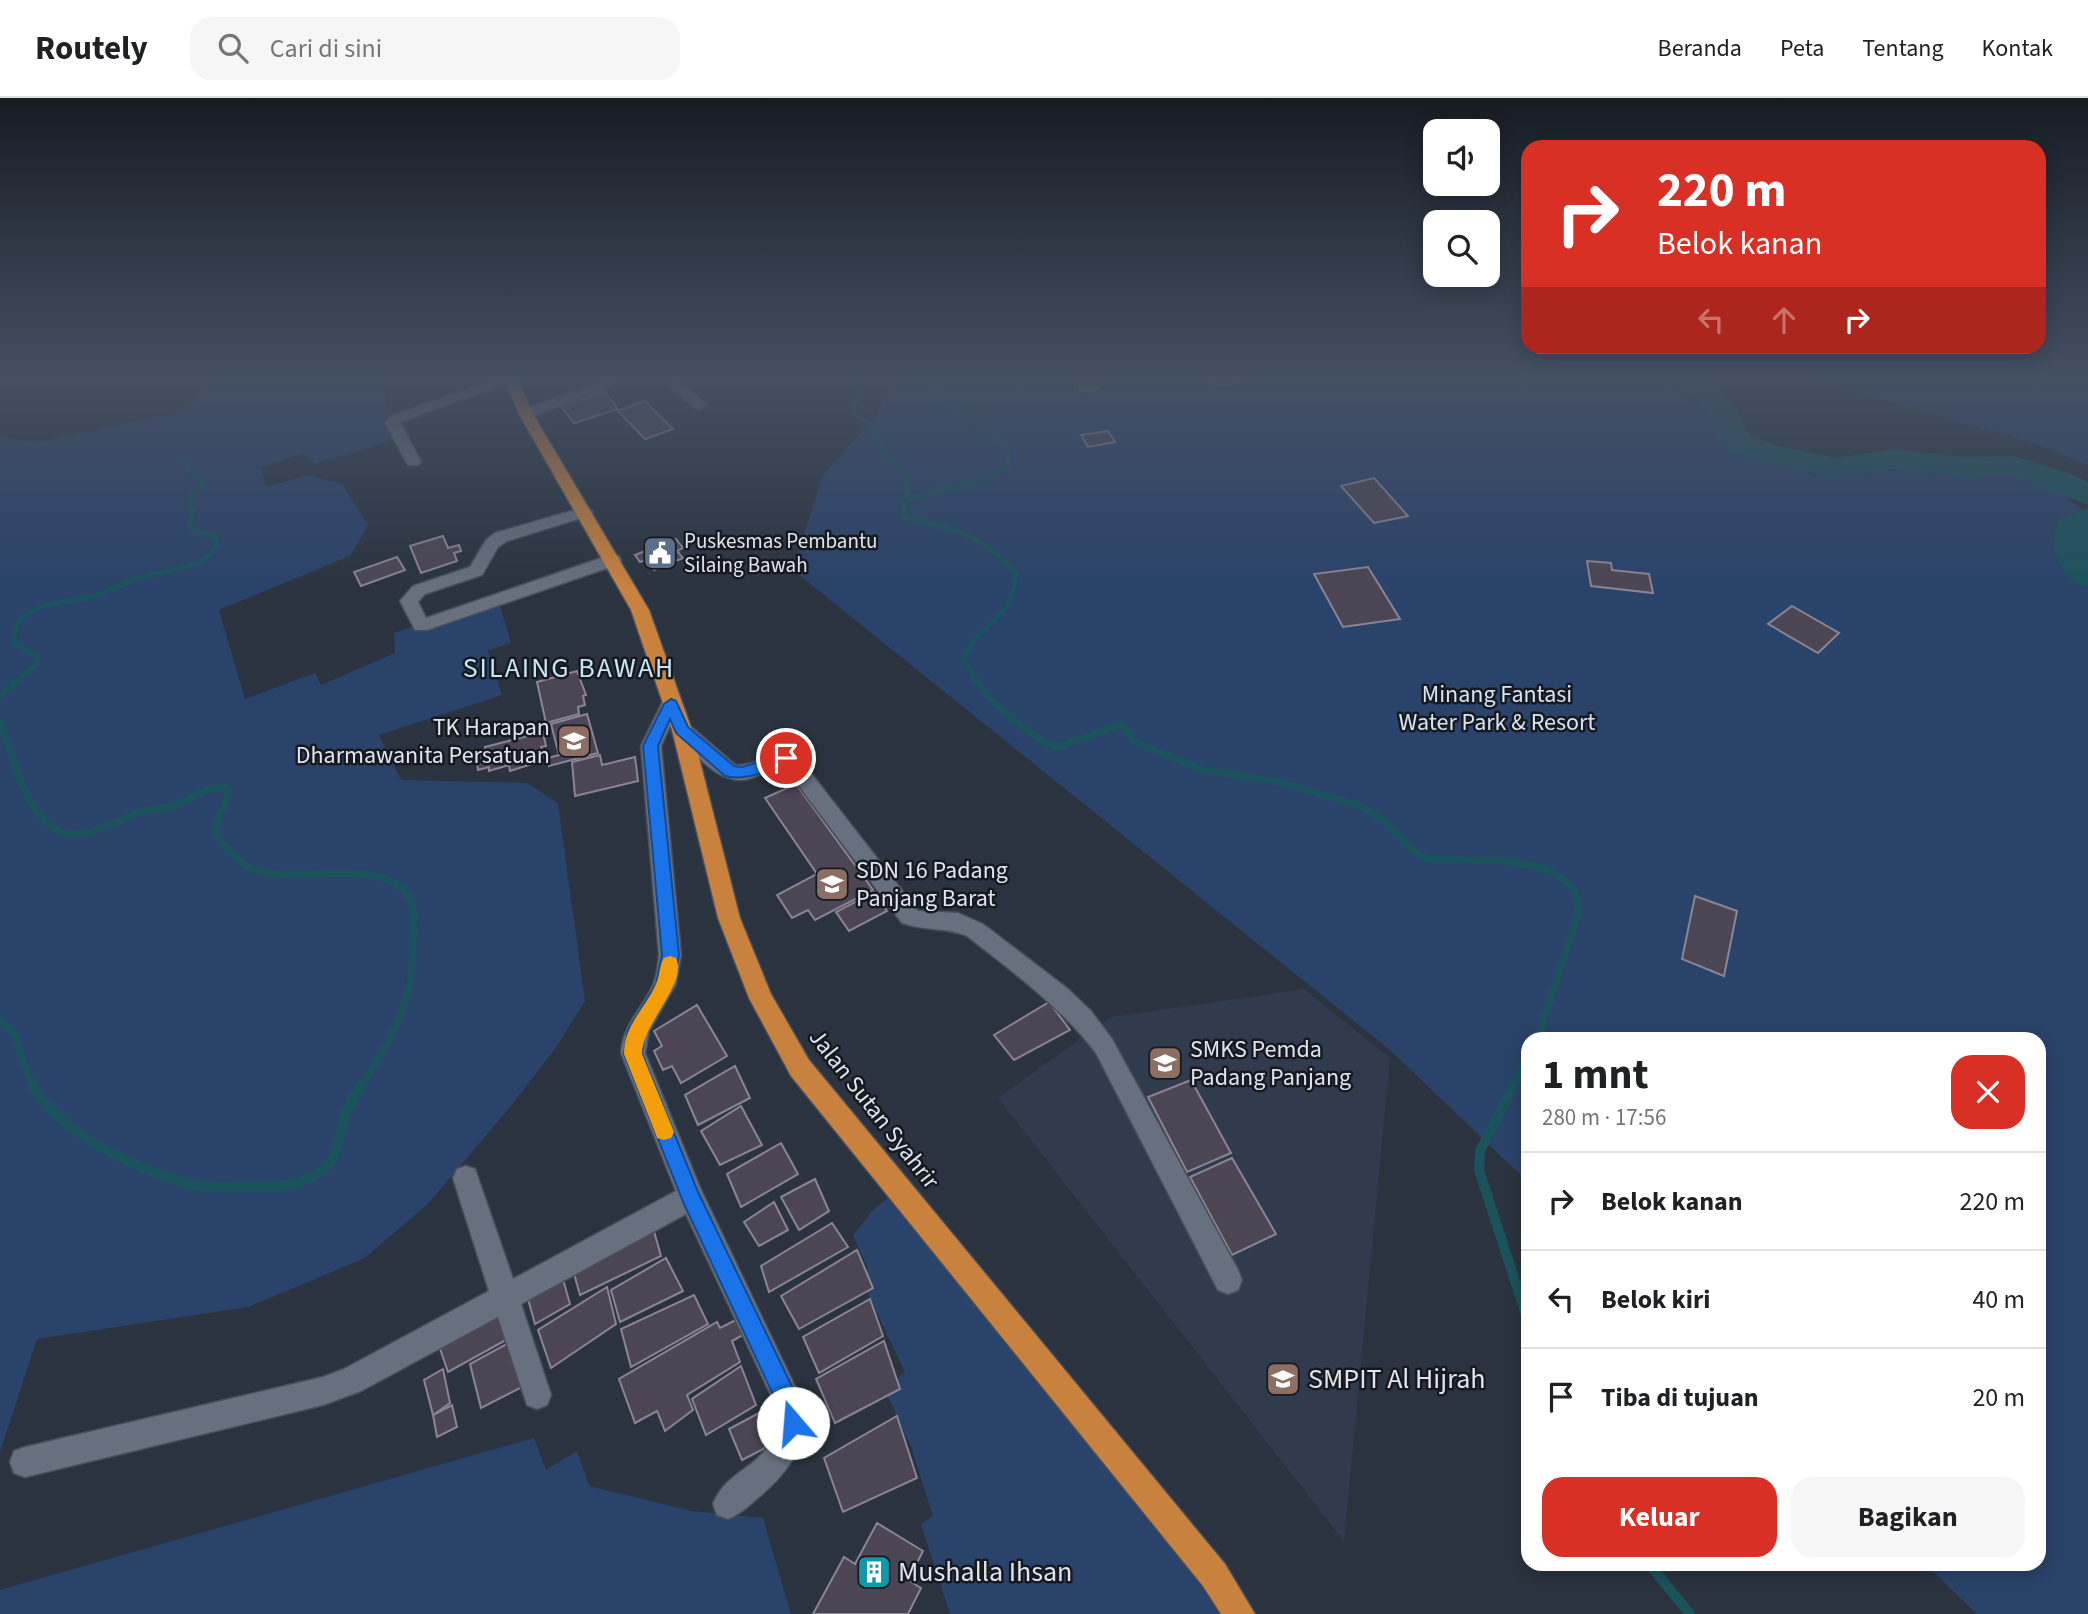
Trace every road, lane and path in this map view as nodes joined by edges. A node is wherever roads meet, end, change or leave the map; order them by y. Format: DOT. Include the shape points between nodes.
graph roads {
  1 [pos="404,446"];
  2 [pos="545,446"];
  3 [pos="413,462"];
  4 [pos="585,512"];
  5 [pos="613,560"];
  6 [pos="671,704"];
  7 [pos="682,730"];
  8 [pos="466,1178"];
  9 [pos="691,1197"];
  10 [pos="1228,1280"];
  11 [pos="504,1298"];
  12 [pos="537,1395"];
  13 [pos="24,1462"];
  14 [pos="727,1504"];
  15 [pos="1239,1614"];
  1 -- 3 [label="street"];
  2 -- 4 [label="highway, Jalan Sutan Syahrir"];
  4 -- 5 [label="highway, Jalan Sutan Syahrir"];
  4 -- 5 [label="street" via="501,537 476,571 419,590 409,601 421,626"];
  5 -- 6 [label="highway, Jalan Sutan Syahrir" via="640,610"];
  6 -- 7 [label="highway, Jalan Sutan Syahrir"];
  6 -- 9 [label="street" via="651,746 670,962 665,985 637,1030 633,1054"];
  7 -- 10 [label="street" via="730,772 743,773 781,758 790,760 910,917 968,925 1083,1018 1104,1046"];
  7 -- 15 [label="highway, Jalan Sutan Syahrir" via="729,918 761,998 800,1068 1214,1574"];
  8 -- 11 [label="street"];
  9 -- 11 [label="street"];
  9 -- 14 [label="street" via="789,1403 793,1423 791,1440 781,1455"];
  11 -- 12 [label="street"];
  11 -- 13 [label="street" via="351,1381 324,1391"];
}
